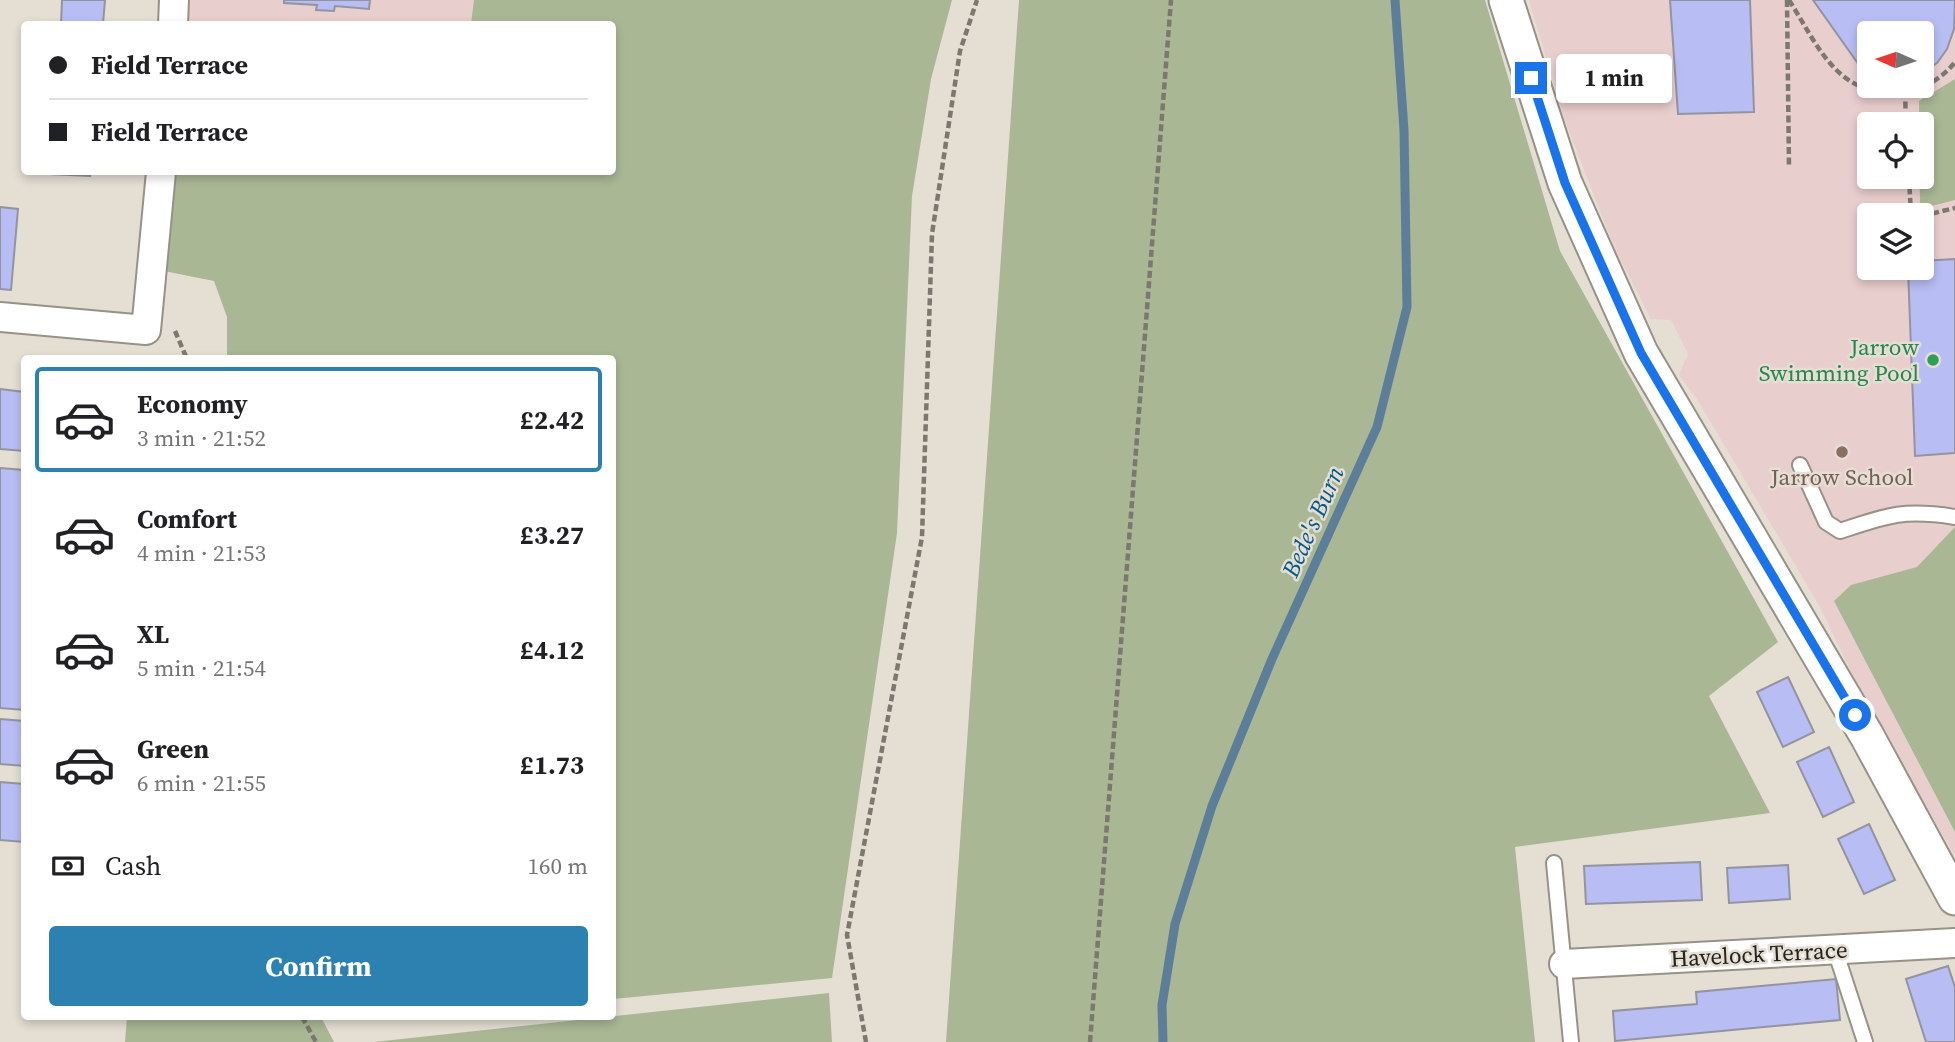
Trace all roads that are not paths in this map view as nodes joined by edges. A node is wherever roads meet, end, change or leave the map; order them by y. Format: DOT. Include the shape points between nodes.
graph roads {
  1 [pos="174,0"];
  2 [pos="1506,0"];
  3 [pos="173,21"];
  4 [pos="161,175"];
  5 [pos="0,317"];
  6 [pos="1800,465"];
  7 [pos="1955,517"];
  8 [pos="1554,863"];
  9 [pos="1955,898"];
  10 [pos="1955,943"];
  11 [pos="1835,950"];
  12 [pos="1564,964"];
  13 [pos="1571,1042"];
  14 [pos="1865,1042"];
  1 -- 3 [label="street"];
  2 -- 9 [label="street" via="1565,183 1641,353 1861,724"];
  4 -- 5 [label="street" via="146,330"];
  6 -- 7 [label="lane" via="1826,522 1840,531 1892,513"];
  8 -- 12 [label="lane"];
  10 -- 11 [label="street, Havelock Terrace"];
  11 -- 12 [label="street, Havelock Terrace"];
  11 -- 14 [label="lane"];
  12 -- 13 [label="lane"];
}
